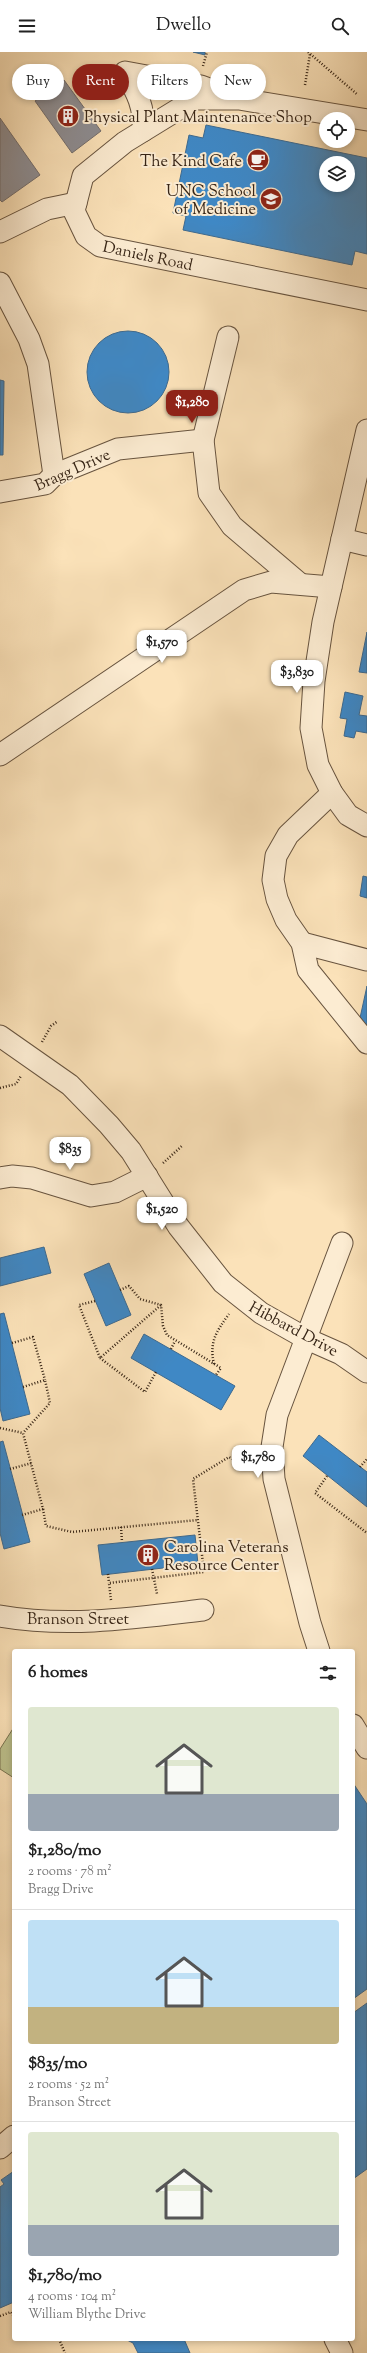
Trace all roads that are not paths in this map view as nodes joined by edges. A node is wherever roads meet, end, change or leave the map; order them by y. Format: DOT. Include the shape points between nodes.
graph roads {
  1 [pos="210,89"];
  2 [pos="210,100"];
  3 [pos="245,100"];
  4 [pos="367,120"];
  5 [pos="143,131"];
  6 [pos="76,203"];
  7 [pos="0,232"];
  8 [pos="0,283"];
  9 [pos="367,300"];
  10 [pos="228,337"];
  11 [pos="367,430"];
  12 [pos="203,440"];
  13 [pos="54,475"];
  14 [pos="0,492"];
  15 [pos="342,539"];
  16 [pos="367,545"];
  17 [pos="299,583"];
  18 [pos="331,587"];
  19 [pos="0,755"];
  20 [pos="332,793"];
  21 [pos="367,826"];
  22 [pos="302,943"];
  23 [pos="367,960"];
  24 [pos="0,1036"];
  25 [pos="367,1043"];
  26 [pos="147,1176"];
  27 [pos="0,1178"];
  28 [pos="342,1243"];
  29 [pos="307,1339"];
  30 [pos="367,1372"];
  31 [pos="203,1610"];
  32 [pos="0,1616"];
  33 [pos="318,1649"];
  34 [pos="355,1728"];
  35 [pos="367,1748"];
  36 [pos="12,2138"];
  37 [pos="0,2148"];
  38 [pos="336,2341"];
  39 [pos="342,2353"];
  1 -- 5 [label="street" via="125,72 144,115"];
  2 -- 5 [label="street, Daniels Road" via="195,100"];
  3 -- 4 [label="street, Daniels Road"];
  5 -- 6 [label="street, Daniels Road" via="83,176"];
  6 -- 7 [label="street" via="47,209"];
  6 -- 9 [label="street, Daniels Road" via="74,210 86,236 100,246"];
  8 -- 13 [label="street" via="30,339 38,364"];
  10 -- 12 [label="street"];
  11 -- 15 [label="street"];
  12 -- 13 [label="street, Bragg Drive" via="118,449"];
  12 -- 17 [label="street" via="209,493 232,526"];
  13 -- 14 [label="street, Bragg Drive" via="45,484"];
  15 -- 16 [label="street"];
  15 -- 18 [label="street"];
  17 -- 18 [label="street"];
  17 -- 19 [label="street" via="271,582 244,590"];
  18 -- 20 [label="street" via="314,681 311,728 318,765"];
  20 -- 21 [label="street" via="348,815"];
  20 -- 22 [label="street" via="288,835 276,856 273,880 277,898 286,920"];
  22 -- 23 [label="street"];
  22 -- 25 [label="street" via="308,970"];
  24 -- 26 [label="street, Hibbard Drive" via="70,1085 131,1151"];
  26 -- 27 [label="street" via="115,1192 91,1196 32,1178"];
  26 -- 29 [label="street, Hibbard Drive" via="178,1226 223,1284 261,1313"];
  28 -- 29 [label="street"];
  29 -- 30 [label="street, Hibbard Drive" via="341,1354"];
  29 -- 33 [label="street" via="277,1415 273,1430 272,1462 296,1568"];
  31 -- 32 [label="street, Branson Street" via="112,1621"];
  34 -- 35 [label="street"];
  36 -- 37 [label="street"];
  38 -- 39 [label="street"];
}
